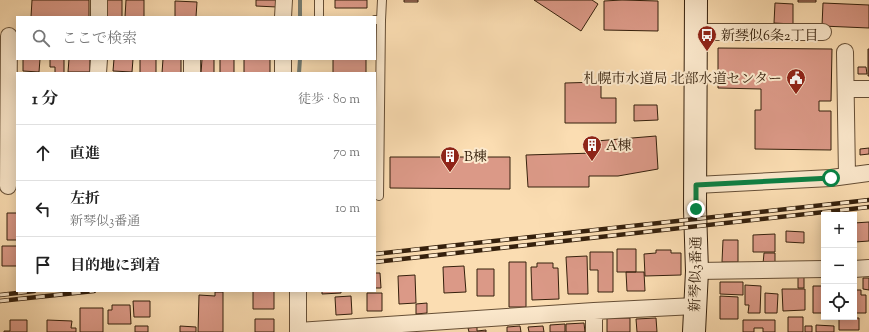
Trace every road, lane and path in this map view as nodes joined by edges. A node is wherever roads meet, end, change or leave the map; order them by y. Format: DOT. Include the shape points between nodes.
graph roads {
  1 [pos="99,0"];
  2 [pos="284,0"];
  3 [pos="319,0"];
  4 [pos="382,0"];
  5 [pos="696,0"];
  6 [pos="99,16"];
  7 [pos="283,16"];
  8 [pos="319,16"];
  9 [pos="378,20"];
  10 [pos="696,32"];
  11 [pos="822,32"];
  12 [pos="9,36"];
  13 [pos="845,52"];
  14 [pos="98,60"];
  15 [pos="192,60"];
  16 [pos="283,60"];
  17 [pos="98,72"];
  18 [pos="192,72"];
  19 [pos="283,72"];
  20 [pos="846,89"];
  21 [pos="869,89"];
  22 [pos="869,173"];
  23 [pos="847,176"];
  24 [pos="696,185"];
  25 [pos="8,186"];
  26 [pos="379,196"];
  27 [pos="869,268"];
  28 [pos="821,269"];
  29 [pos="857,269"];
  30 [pos="697,271"];
  31 [pos="298,292"];
  32 [pos="695,306"];
  33 [pos="594,311"];
  34 [pos="496,325"];
  35 [pos="404,328"];
  36 [pos="298,332"];
  37 [pos="594,332"];
  38 [pos="694,332"];
  1 -- 6 [label="street"];
  2 -- 7 [label="street"];
  3 -- 8 [label="lane"];
  4 -- 9 [label="lane"];
  5 -- 10 [label="street, 新琴似3番通"];
  9 -- 26 [label="lane"];
  10 -- 11 [label="street"];
  10 -- 24 [label="street, 新琴似3番通"];
  12 -- 25 [label="street"];
  13 -- 20 [label="street"];
  14 -- 17 [label="street"];
  15 -- 18 [label="street"];
  16 -- 19 [label="street"];
  20 -- 21 [label="street"];
  20 -- 23 [label="street"];
  22 -- 23 [label="street"];
  23 -- 24 [label="street"];
  24 -- 30 [label="street, 新琴似3番通"];
  27 -- 29 [label="street"];
  28 -- 30 [label="street"];
  30 -- 32 [label="street, 新琴似3番通"];
  31 -- 36 [label="street"];
  32 -- 33 [label="street"];
  32 -- 38 [label="street, 新琴似3番通"];
  33 -- 34 [label="street"];
  33 -- 37 [label="street"];
  34 -- 35 [label="street"];
  35 -- 36 [label="street"];
}
